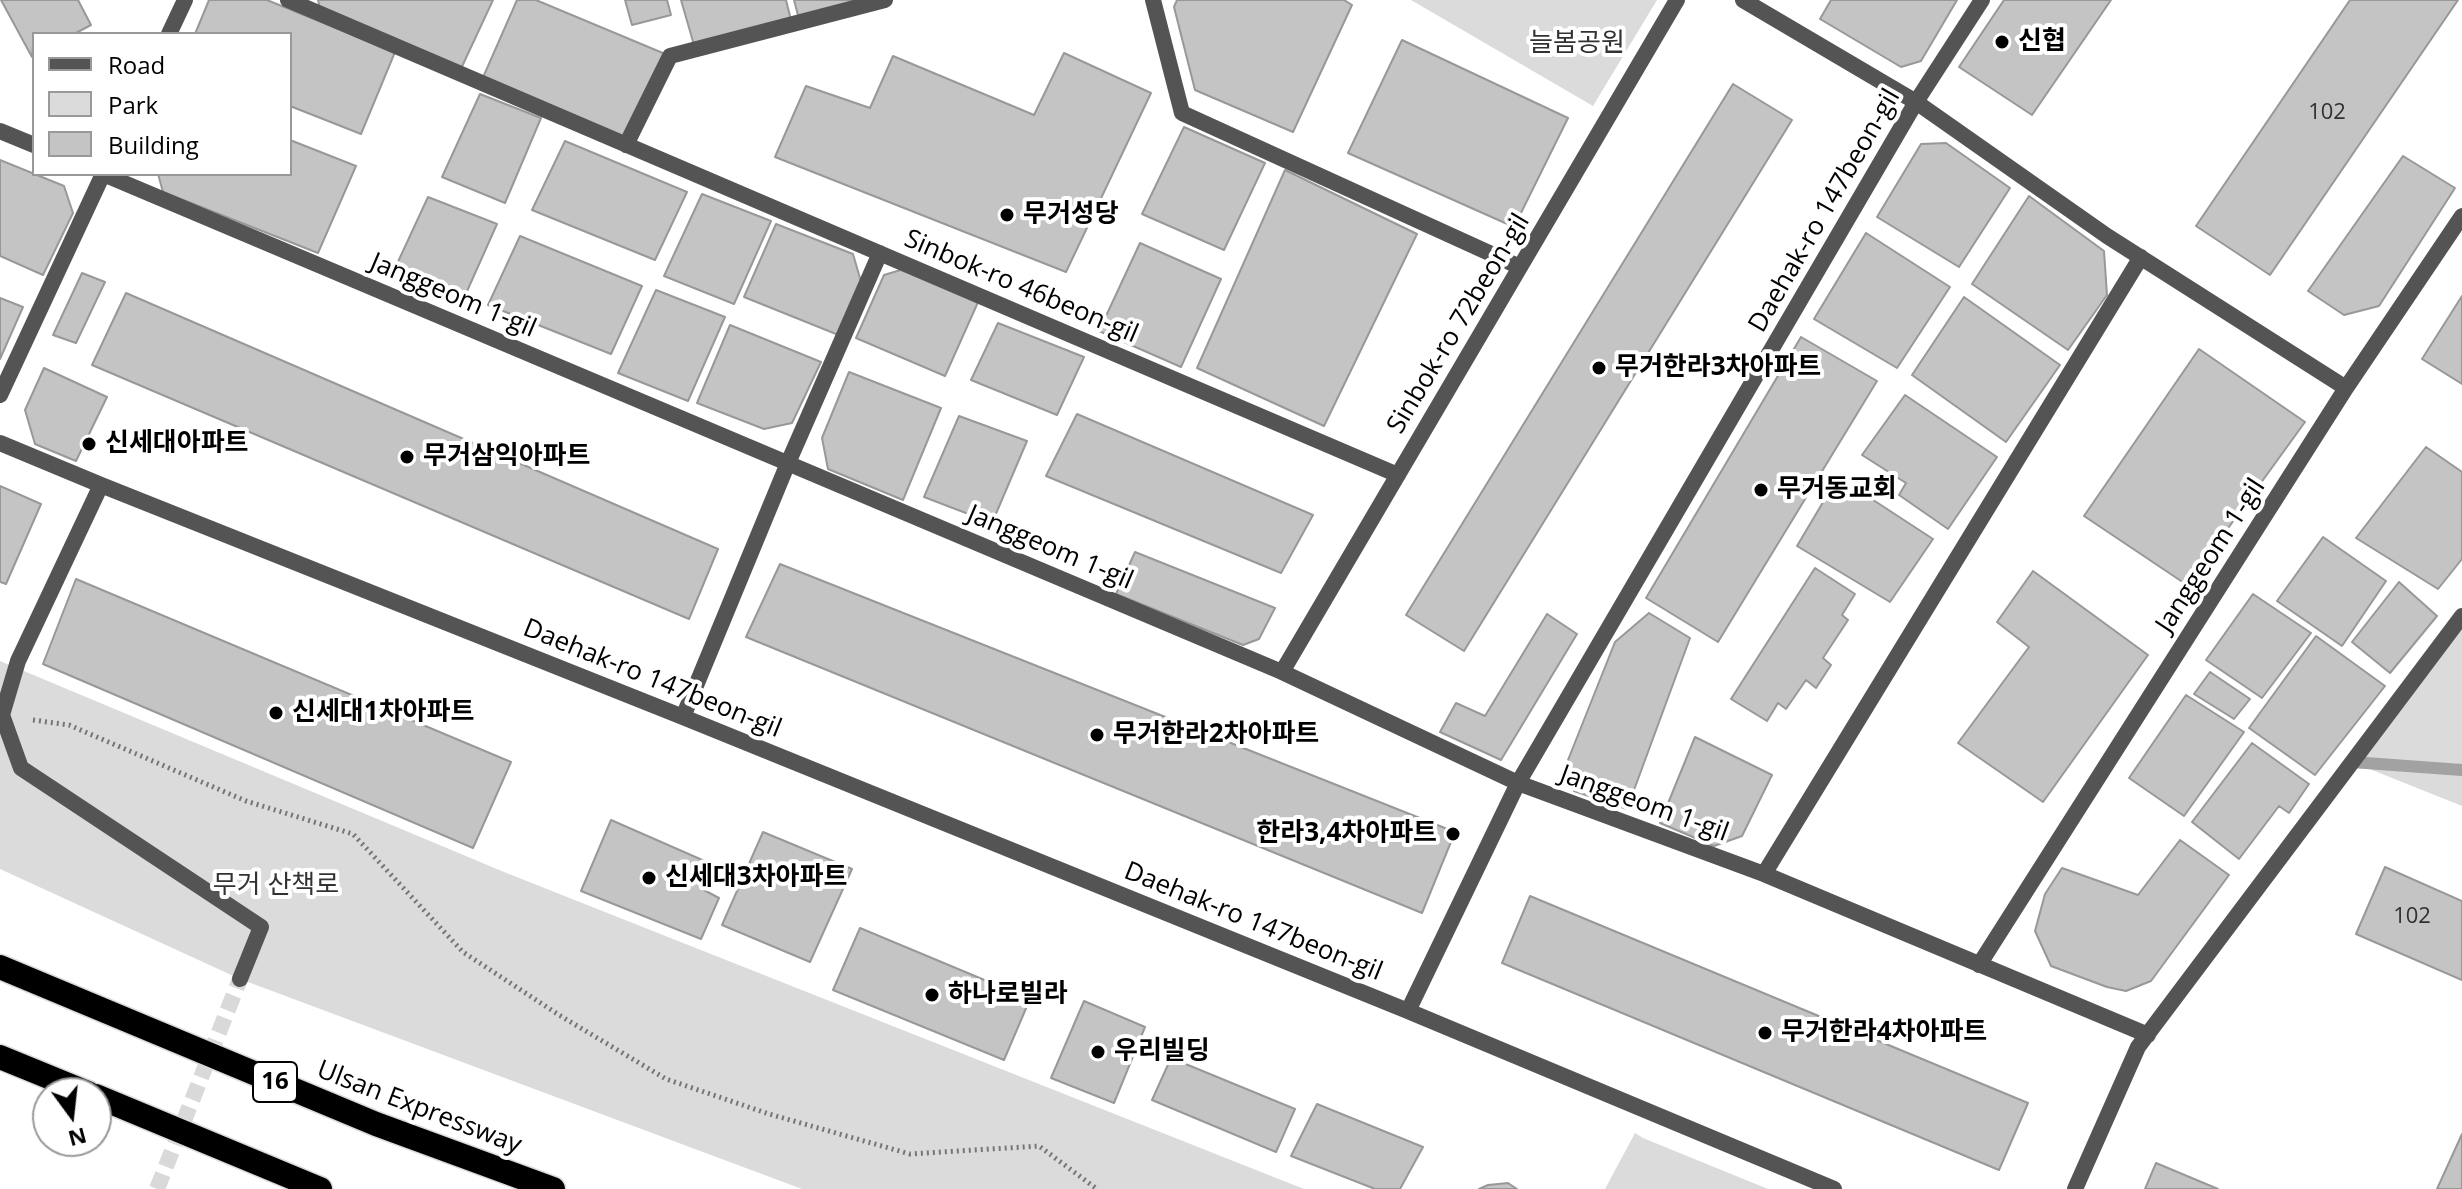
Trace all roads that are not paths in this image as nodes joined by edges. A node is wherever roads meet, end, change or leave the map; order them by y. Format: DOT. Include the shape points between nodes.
graph roads {
  1 [pos="185,0"];
  2 [pos="288,0"];
  3 [pos="885,0"];
  4 [pos="1153,0"];
  5 [pos="1677,0"];
  6 [pos="1743,0"];
  7 [pos="1982,0"];
  8 [pos="170,32"];
  9 [pos="1916,102"];
  10 [pos="0,131"];
  11 [pos="32,144"];
  12 [pos="626,145"];
  13 [pos="102,176"];
  14 [pos="108,176"];
  15 [pos="2462,216"];
  16 [pos="880,253"];
  17 [pos="2141,257"];
  18 [pos="1520,267"];
  19 [pos="2346,388"];
  20 [pos="0,395"];
  21 [pos="0,443"];
  22 [pos="788,463"];
  23 [pos="1398,475"];
  24 [pos="101,485"];
  25 [pos="2462,616"];
  26 [pos="1282,672"];
  27 [pos="2,715"];
  28 [pos="683,717"];
  29 [pos="1518,783"];
  30 [pos="1764,874"];
  31 [pos="1979,965"];
  32 [pos="0,967"];
  33 [pos="240,979"];
  34 [pos="1408,1011"];
  35 [pos="2148,1035"];
  36 [pos="0,1057"];
  37 [pos="49,1077"];
  38 [pos="112,1103"];
  39 [pos="320,1189"];
  40 [pos="553,1189"];
  41 [pos="1834,1189"];
  42 [pos="2075,1189"];
  1 -- 8 [label="street"];
  2 -- 12 [label="street, Sinbok-ro 46beon-gil"];
  3 -- 12 [label="street" via="670,56"];
  4 -- 18 [label="street" via="1182,113"];
  5 -- 18 [label="street, Sinbok-ro 72beon-gil"];
  6 -- 9 [label="street"];
  7 -- 9 [label="street, Daehak-ro 147beon-gil"];
  9 -- 17 [label="street"];
  9 -- 29 [label="street, Daehak-ro 147beon-gil"];
  10 -- 11 [label="street"];
  12 -- 16 [label="street, Sinbok-ro 46beon-gil"];
  13 -- 20 [label="street"];
  14 -- 22 [label="street, Janggeom 1-gil"];
  15 -- 19 [label="street, Janggeom 1-gil"];
  16 -- 22 [label="street"];
  16 -- 23 [label="street, Sinbok-ro 46beon-gil"];
  17 -- 19 [label="street"];
  17 -- 30 [label="street"];
  18 -- 23 [label="street, Sinbok-ro 72beon-gil"];
  19 -- 31 [label="street, Janggeom 1-gil"];
  21 -- 24 [label="street, Daehak-ro 147beon-gil"];
  22 -- 26 [label="street, Janggeom 1-gil"];
  22 -- 28 [label="street"];
  23 -- 26 [label="street, Sinbok-ro 72beon-gil"];
  24 -- 27 [label="street" via="18,661"];
  24 -- 28 [label="street, Daehak-ro 147beon-gil"];
  25 -- 35 [label="street"];
  26 -- 29 [label="street, Janggeom 1-gil"];
  27 -- 33 [label="street" via="21,768 261,927"];
  28 -- 34 [label="street, Daehak-ro 147beon-gil"];
  29 -- 30 [label="street, Janggeom 1-gil"];
  29 -- 34 [label="street, Daehak-ro 147beon-gil"];
  30 -- 31 [label="street, Janggeom 1-gil"];
  31 -- 35 [label="street, Janggeom 1-gil"];
  32 -- 40 [label="highway, Ulsan Expressway / 16" via="376,1124"];
  34 -- 41 [label="street"];
  35 -- 42 [label="street"];
  36 -- 37 [label="highway"];
  38 -- 39 [label="highway"];
}
